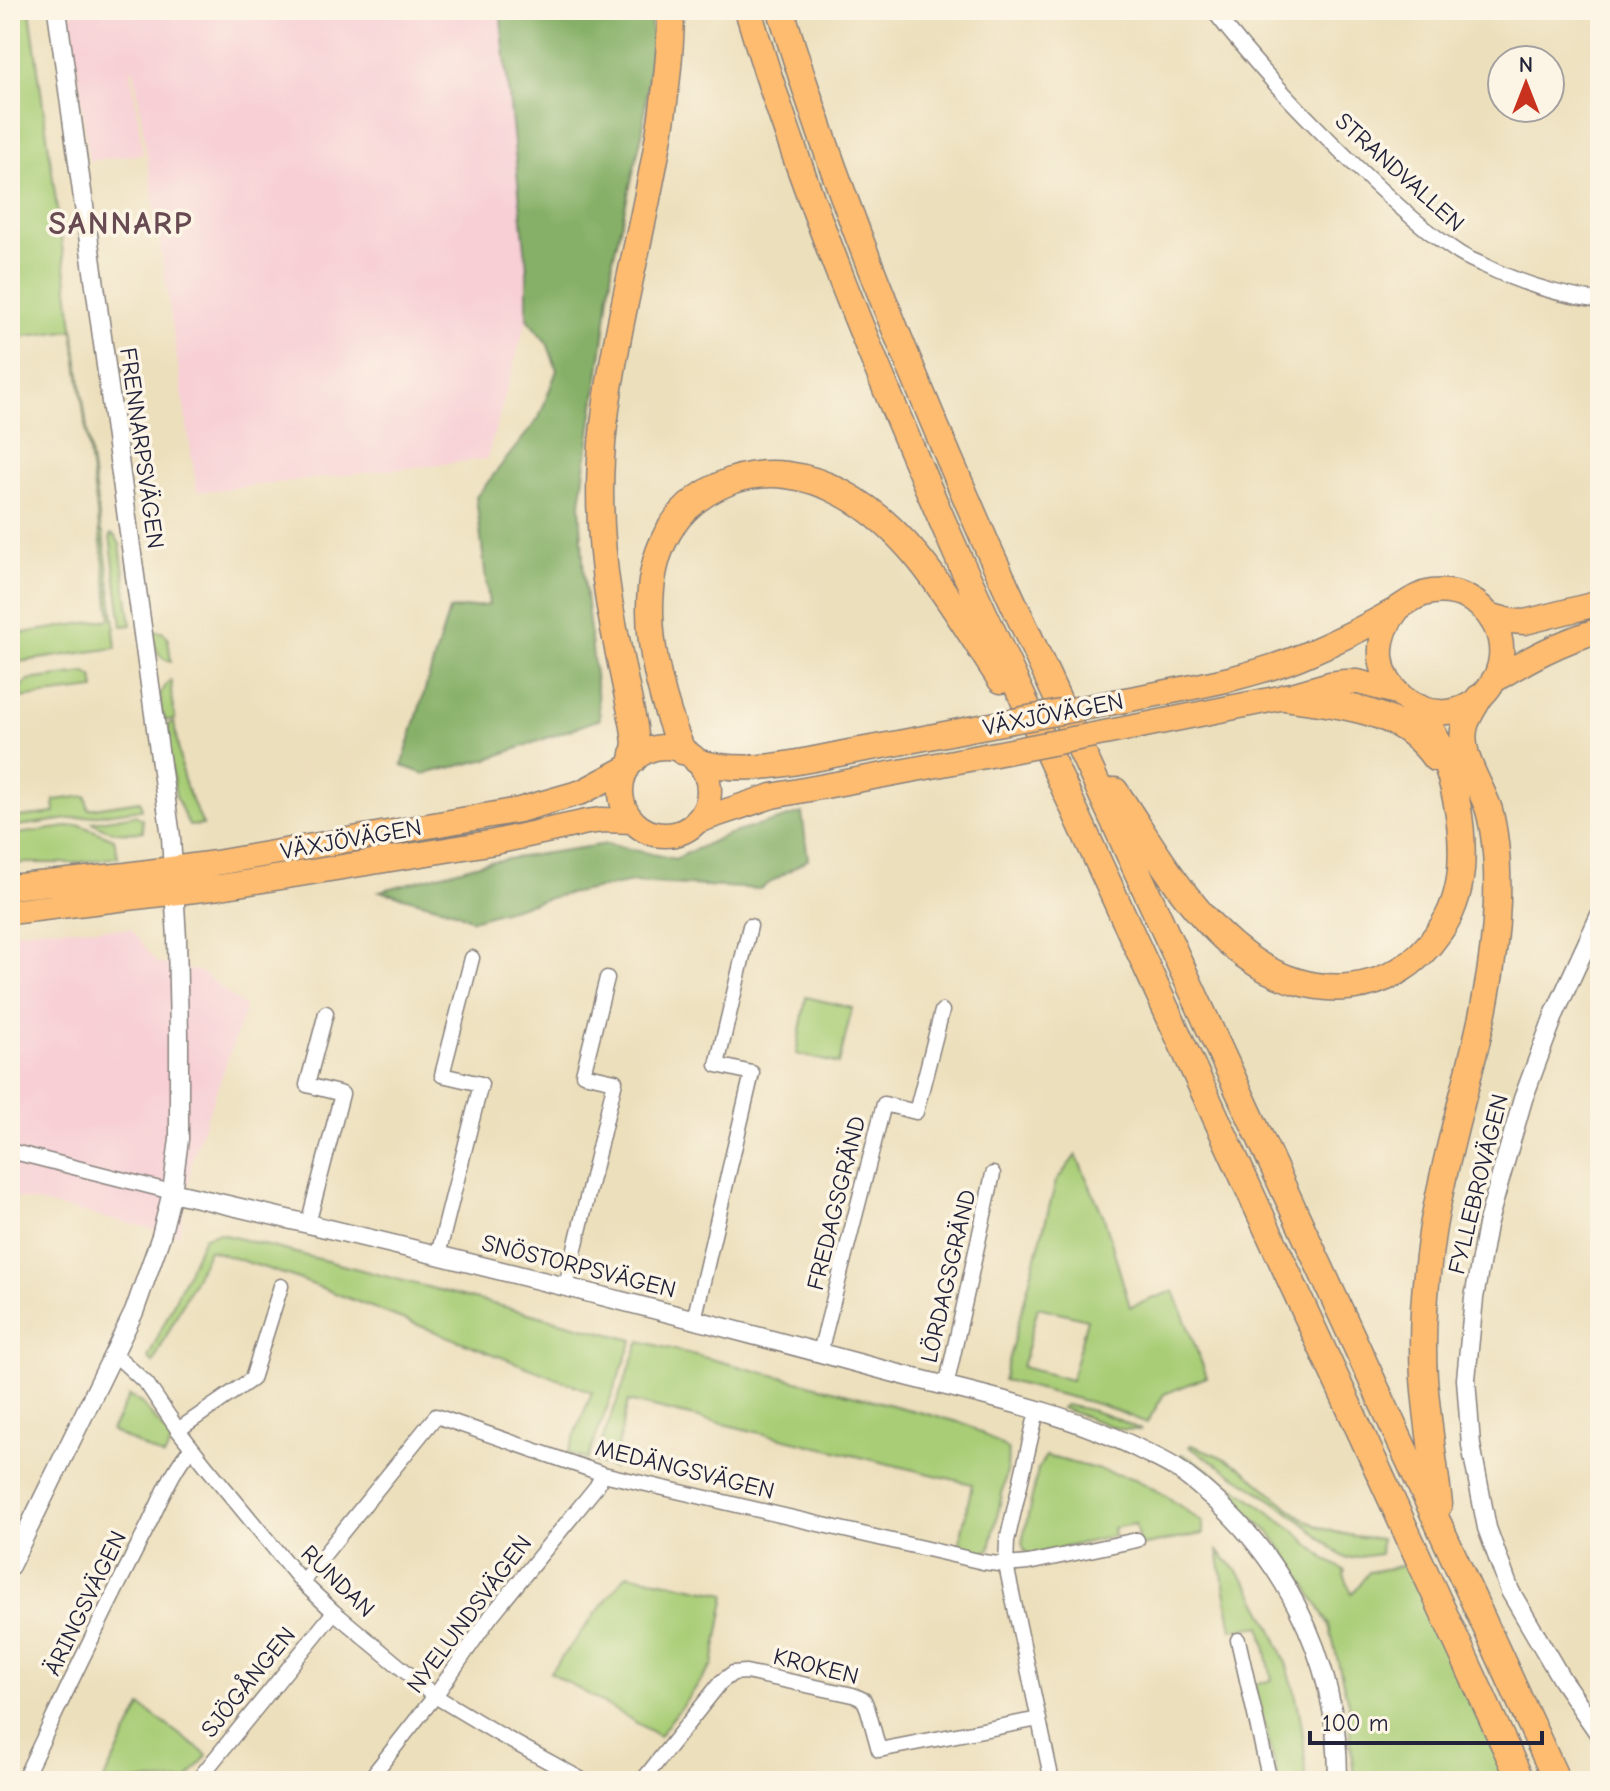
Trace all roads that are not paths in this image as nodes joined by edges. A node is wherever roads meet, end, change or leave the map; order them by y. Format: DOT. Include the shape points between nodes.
graph roads {
  1 [pos="57,10"];
  2 [pos="671,10"];
  3 [pos="748,10"];
  4 [pos="781,10"];
  5 [pos="1213,10"];
  6 [pos="1600,301"];
  7 [pos="1600,603"];
  8 [pos="1398,609"];
  9 [pos="1489,615"];
  10 [pos="1600,630"];
  11 [pos="1486,690"];
  12 [pos="1396,692"];
  13 [pos="1285,697"];
  14 [pos="1419,708"];
  15 [pos="1070,725"];
  16 [pos="1049,753"];
  17 [pos="689,756"];
  18 [pos="630,764"];
  19 [pos="1452,784"];
  20 [pos="633,821"];
  21 [pos="697,821"];
  22 [pos="173,869"];
  23 [pos="10,887"];
  24 [pos="174,894"];
  25 [pos="10,912"];
  26 [pos="1600,915"];
  27 [pos="750,926"];
  28 [pos="472,958"];
  29 [pos="607,978"];
  30 [pos="942,1011"];
  31 [pos="326,1013"];
  32 [pos="10,1151"];
  33 [pos="993,1174"];
  34 [pos="172,1192"];
  35 [pos="308,1224"];
  36 [pos="438,1255"];
  37 [pos="281,1286"];
  38 [pos="566,1286"];
  39 [pos="694,1320"];
  40 [pos="820,1352"];
  41 [pos="112,1356"];
  42 [pos="946,1387"];
  43 [pos="1037,1411"];
  44 [pos="178,1430"];
  45 [pos="192,1448"];
  46 [pos="603,1474"];
  47 [pos="1443,1534"];
  48 [pos="1137,1540"];
  49 [pos="1006,1565"];
  50 [pos="10,1566"];
  51 [pos="302,1582"];
  52 [pos="334,1612"];
  53 [pos="1238,1640"];
  54 [pos="435,1696"];
  55 [pos="1039,1719"];
  56 [pos="1600,1735"];
  57 [pos="23,1781"];
  58 [pos="197,1781"];
  59 [pos="368,1781"];
  60 [pos="584,1781"];
  61 [pos="642,1781"];
  62 [pos="1052,1781"];
  63 [pos="1270,1781"];
  64 [pos="1338,1781"];
  65 [pos="1521,1781"];
  66 [pos="1557,1781"];
  1 -- 22 [label="street, FRENNARPSVÄGEN"];
  2 -- 18 [label="highway" via="662,117 618,336 601,472 603,557 636,743"];
  3 -- 16 [label="highway" via="820,224 903,433"];
  4 -- 15 [label="highway" via="860,242 988,548"];
  5 -- 6 [label="street, STRANDVALLEN" via="1268,78 1340,151 1457,252 1535,287"];
  7 -- 9 [label="highway, VÄXJÖVÄGEN" via="1525,622"];
  8 -- 9 [label="highway, VÄXJÖVÄGEN" via="1412,598 1445,591 1477,603"];
  8 -- 12 [label="highway" via="1381,643 1383,669"];
  8 -- 17 [label="highway, VÄXJÖVÄGEN, bridge" via="1275,667 1221,681 768,767 717,767"];
  9 -- 11 [label="highway" via="1501,641 1501,655"];
  10 -- 11 [label="highway" via="1526,660"];
  11 -- 14 [label="highway" via="1451,711"];
  11 -- 47 [label="highway" via="1469,716 1463,740 1496,844 1493,965 1444,1174 1425,1284 1424,1377"];
  12 -- 13 [label="highway, VÄXJÖVÄGEN" via="1345,682"];
  12 -- 14 [label="highway, VÄXJÖVÄGEN"];
  13 -- 19 [label="highway" via="1371,712 1398,723 1417,736"];
  13 -- 21 [label="highway, VÄXJÖVÄGEN, bridge" via="772,796"];
  14 -- 19 [label="highway"];
  15 -- 19 [label="highway" via="1202,915 1247,957 1301,984 1362,986 1389,977 1432,943 1456,899 1461,872"];
  15 -- 47 [label="highway"];
  16 -- 17 [label="highway" via="925,567 886,523 820,483 757,474 721,485 684,511 659,550 652,575 653,651 673,730"];
  16 -- 65 [label="highway"];
  17 -- 18 [label="highway, VÄXJÖVÄGEN" via="656,748"];
  17 -- 21 [label="highway" via="705,775 708,791"];
  18 -- 20 [label="highway" via="621,792"];
  18 -- 22 [label="highway, VÄXJÖVÄGEN" via="582,792 519,810"];
  20 -- 21 [label="highway, VÄXJÖVÄGEN" via="664,835"];
  20 -- 24 [label="highway, VÄXJÖVÄGEN" via="587,822"];
  22 -- 23 [label="highway, VÄXJÖVÄGEN"];
  22 -- 24 [label="street, FRENNARPSVÄGEN"];
  24 -- 25 [label="highway, VÄXJÖVÄGEN"];
  24 -- 34 [label="street, FRENNARPSVÄGEN" via="179,1139"];
  26 -- 56 [label="street, FYLLEBROVÄGEN" via="1555,1013 1519,1113 1487,1225 1466,1379 1471,1445 1487,1528 1510,1591"];
  27 -- 39 [label="street" via="717,1065 752,1073"];
  28 -- 36 [label="street" via="442,1075 481,1084"];
  29 -- 38 [label="street" via="583,1074 615,1081"];
  30 -- 40 [label="street, FREDAGSGRÄND" via="916,1112 884,1104"];
  31 -- 35 [label="street" via="307,1085 342,1094"];
  32 -- 34 [label="street, SNÖSTORPSVÄGEN"];
  33 -- 42 [label="street, LÖRDAGSGRÄND"];
  34 -- 35 [label="street, SNÖSTORPSVÄGEN"];
  34 -- 41 [label="street, FRENNARPSVÄGEN" via="143,1288"];
  35 -- 36 [label="street, SNÖSTORPSVÄGEN"];
  36 -- 38 [label="street, SNÖSTORPSVÄGEN"];
  37 -- 44 [label="street" via="252,1379"];
  38 -- 39 [label="street, SNÖSTORPSVÄGEN"];
  39 -- 40 [label="street, SNÖSTORPSVÄGEN"];
  40 -- 42 [label="street, SNÖSTORPSVÄGEN"];
  41 -- 44 [label="street, RUNDAN" via="147,1384"];
  41 -- 50 [label="street, FRENNARPSVÄGEN"];
  42 -- 43 [label="street, SNÖSTORPSVÄGEN"];
  43 -- 49 [label="street"];
  43 -- 64 [label="street, SNÖSTORPSVÄGEN" via="1096,1429 1180,1471 1243,1527 1282,1579 1313,1641 1328,1688"];
  44 -- 45 [label="street, RUNDAN"];
  45 -- 51 [label="street, RUNDAN"];
  45 -- 57 [label="street, ÄRINGSVÄGEN"];
  46 -- 49 [label="street, MEDÄNGSVÄGEN"];
  46 -- 51 [label="street, MEDÄNGSVÄGEN" via="436,1416"];
  46 -- 54 [label="street, NYELUNDSVÄGEN"];
  47 -- 66 [label="highway"];
  48 -- 49 [label="street, MEDÄNGSVÄGEN"];
  49 -- 55 [label="street"];
  51 -- 52 [label="street, RUNDAN"];
  52 -- 54 [label="street, RUNDAN"];
  52 -- 58 [label="street, SJÖGÅNGEN"];
  53 -- 63 [label="street"];
  54 -- 59 [label="street, NYELUNDSVÄGEN"];
  54 -- 60 [label="street, RUNDAN"];
  55 -- 61 [label="street, KROKEN" via="879,1750 864,1700 733,1673"];
  55 -- 62 [label="street"];
}
